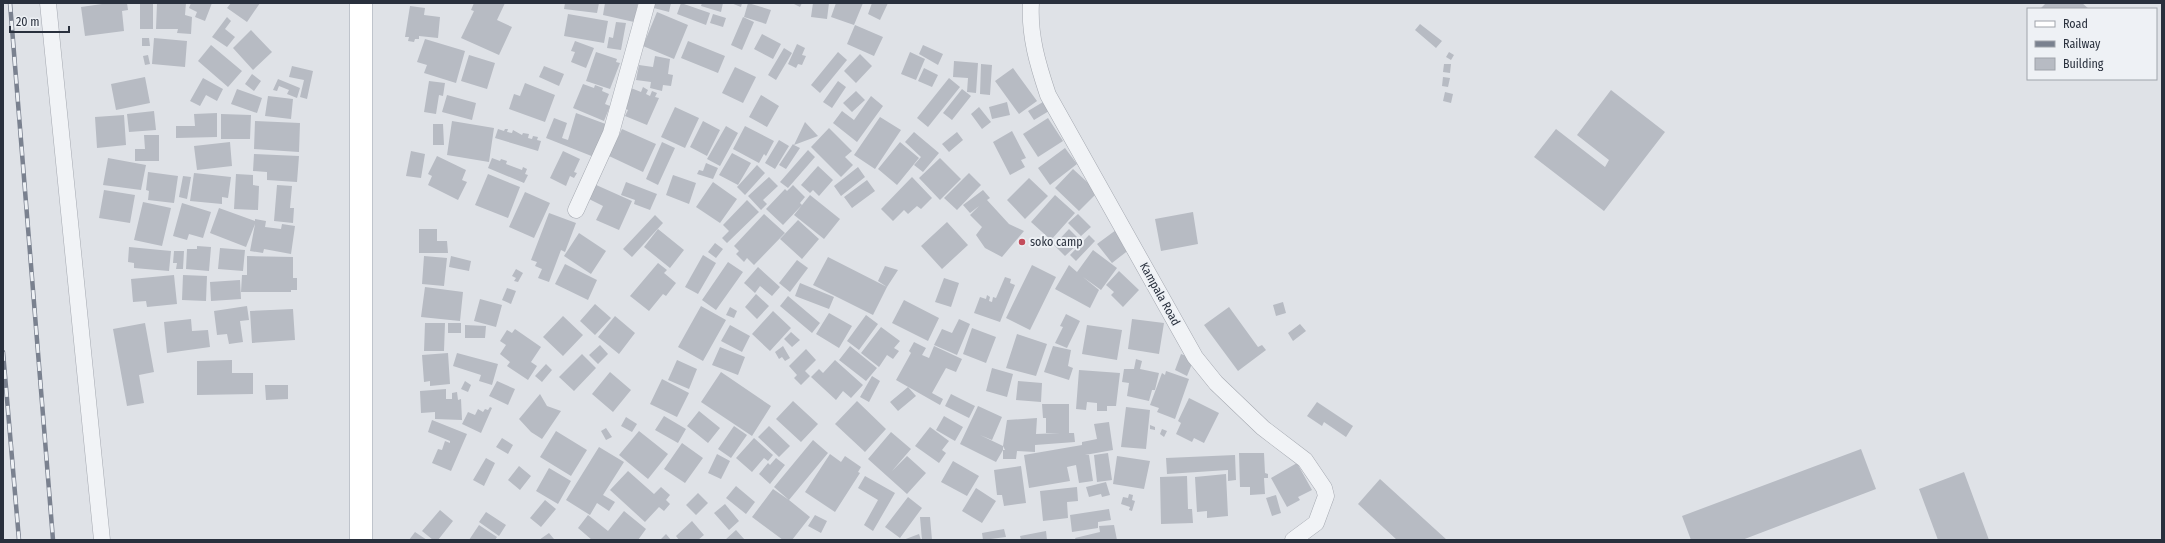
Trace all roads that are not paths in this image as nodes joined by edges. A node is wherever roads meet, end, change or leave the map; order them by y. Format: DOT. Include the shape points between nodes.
graph roads {
  1 [pos="48,3"];
  2 [pos="361,3"];
  3 [pos="647,3"];
  4 [pos="1031,3"];
  5 [pos="576,210"];
  6 [pos="102,540"];
  7 [pos="361,540"];
  8 [pos="1293,540"];
  1 -- 6 [label="street"];
  2 -- 7 [label="main road"];
  3 -- 5 [label="street" via="611,133"];
  4 -- 8 [label="street, Kampala Road" via="1030,23 1036,61 1048,95 1195,357 1216,383 1263,428 1305,460 1324,488 1326,496 1316,523"];
}
